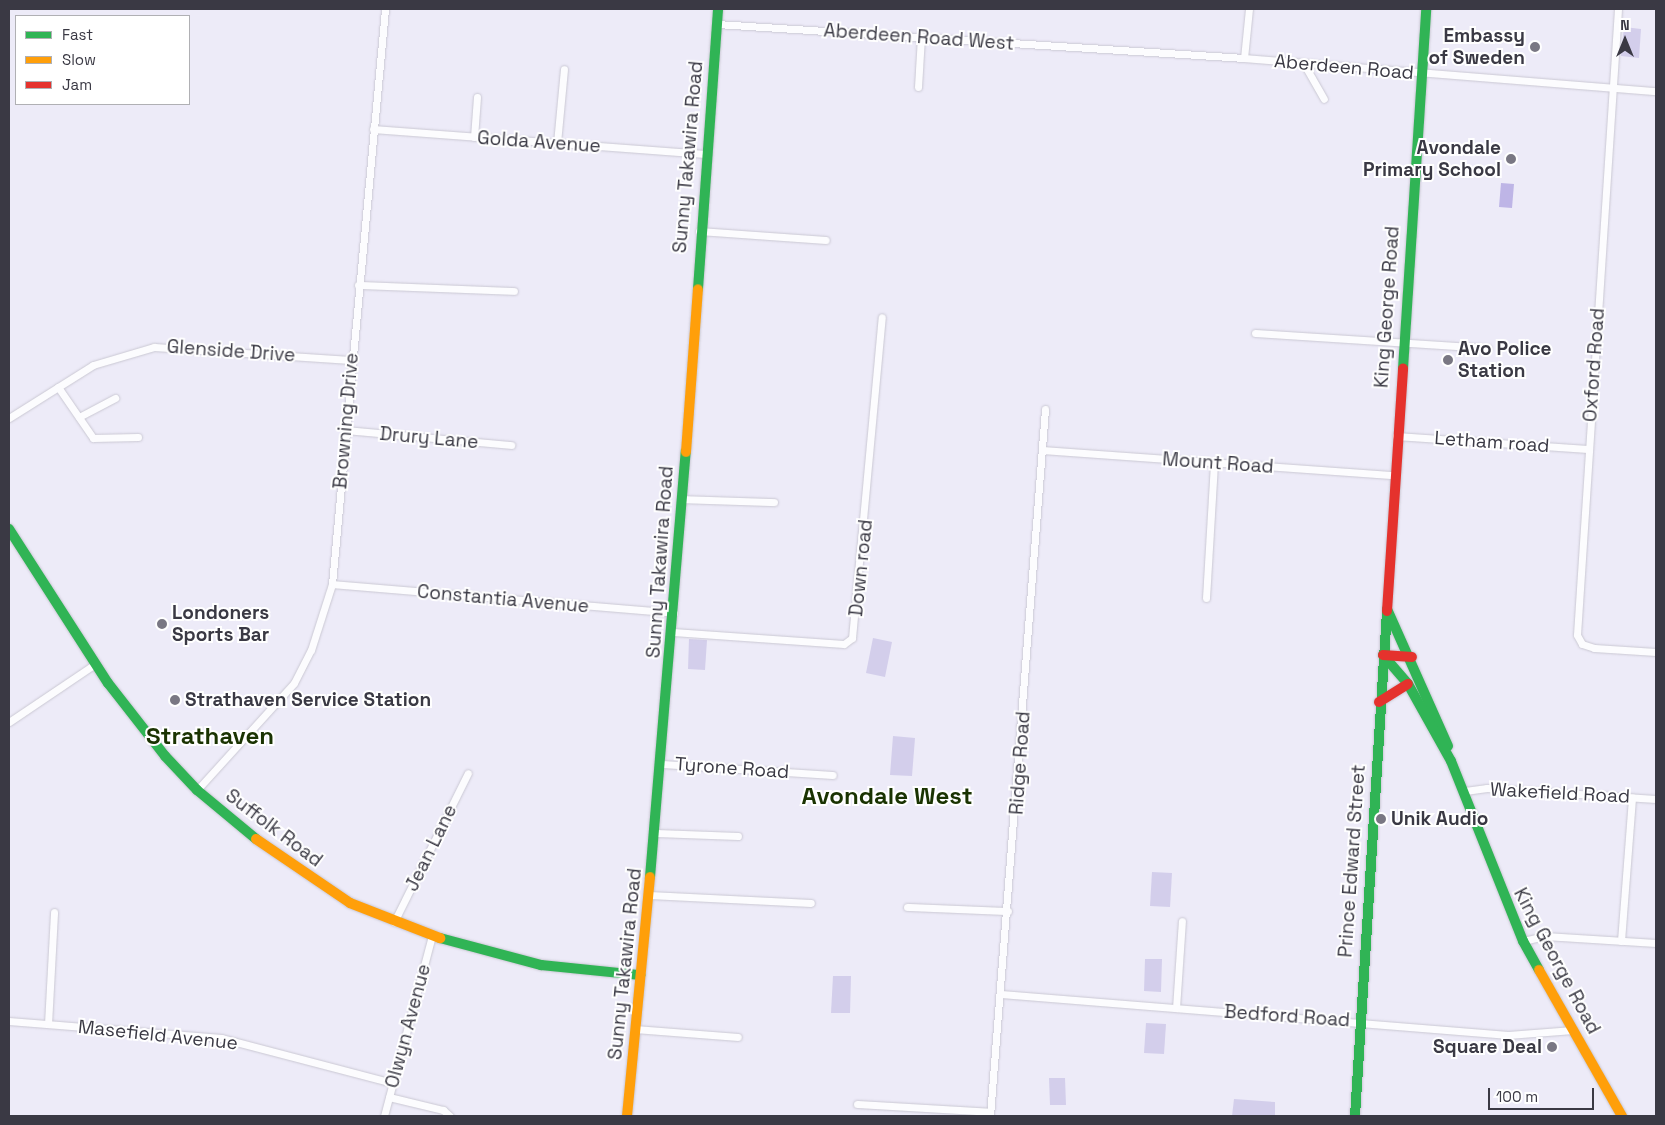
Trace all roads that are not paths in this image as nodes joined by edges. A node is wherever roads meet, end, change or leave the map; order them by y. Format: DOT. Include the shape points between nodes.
graph roads {
  1 [pos="385,9"];
  2 [pos="718,9"];
  3 [pos="1248,9"];
  4 [pos="1426,9"];
  5 [pos="1618,9"];
  6 [pos="717,24"];
  7 [pos="921,36"];
  8 [pos="1121,50"];
  9 [pos="1244,58"];
  10 [pos="1304,64"];
  11 [pos="564,69"];
  12 [pos="1422,74"];
  13 [pos="918,87"];
  14 [pos="1612,87"];
  15 [pos="1656,91"];
  16 [pos="477,97"];
  17 [pos="1324,99"];
  18 [pos="373,129"];
  19 [pos="474,137"];
  20 [pos="557,143"];
  21 [pos="705,154"];
  22 [pos="699,231"];
  23 [pos="826,240"];
  24 [pos="358,285"];
  25 [pos="514,291"];
  26 [pos="882,317"];
  27 [pos="1255,333"];
  28 [pos="1402,342"];
  29 [pos="1488,348"];
  30 [pos="350,360"];
  31 [pos="58,387"];
  32 [pos="115,398"];
  33 [pos="1045,409"];
  34 [pos="79,416"];
  35 [pos="9,418"];
  36 [pos="346,430"];
  37 [pos="1396,436"];
  38 [pos="138,437"];
  39 [pos="511,445"];
  40 [pos="1588,449"];
  41 [pos="1042,450"];
  42 [pos="1214,462"];
  43 [pos="1394,475"];
  44 [pos="682,499"];
  45 [pos="774,502"];
  46 [pos="9,529"];
  47 [pos="332,584"];
  48 [pos="1206,598"];
  49 [pos="1386,608"];
  50 [pos="674,613"];
  51 [pos="673,632"];
  52 [pos="1656,652"];
  53 [pos="1383,655"];
  54 [pos="1412,657"];
  55 [pos="95,664"];
  56 [pos="1408,684"];
  57 [pos="1379,702"];
  58 [pos="9,722"];
  59 [pos="1451,761"];
  60 [pos="662,764"];
  61 [pos="468,773"];
  62 [pos="833,775"];
  63 [pos="197,790"];
  64 [pos="1465,791"];
  65 [pos="1632,797"];
  66 [pos="1656,799"];
  67 [pos="656,833"];
  68 [pos="738,836"];
  69 [pos="649,895"];
  70 [pos="811,903"];
  71 [pos="907,907"];
  72 [pos="1008,911"];
  73 [pos="54,912"];
  74 [pos="1182,921"];
  75 [pos="394,922"];
  76 [pos="432,936"];
  77 [pos="1523,941"];
  78 [pos="1621,941"];
  79 [pos="1656,943"];
  80 [pos="640,975"];
  81 [pos="1001,994"];
  82 [pos="1176,1008"];
  83 [pos="9,1021"];
  84 [pos="1360,1021"];
  85 [pos="48,1024"];
  86 [pos="635,1029"];
  87 [pos="1573,1030"];
  88 [pos="738,1037"];
  89 [pos="392,1083"];
  90 [pos="388,1097"];
  91 [pos="857,1104"];
  92 [pos="990,1114"];
  93 [pos="384,1116"];
  94 [pos="450,1116"];
  95 [pos="627,1116"];
  96 [pos="1355,1116"];
  97 [pos="1622,1116"];
  1 -- 18 [label="street, Browning Drive"];
  2 -- 6 [label="main road, Sunny Takawira Road"];
  3 -- 9 [label="street"];
  4 -- 12 [label="main road, King George Road"];
  5 -- 14 [label="street, Oxford Road"];
  6 -- 7 [label="street, Aberdeen Road West"];
  6 -- 21 [label="main road, Sunny Takawira Road"];
  7 -- 8 [label="street, Aberdeen Road West"];
  7 -- 13 [label="street"];
  8 -- 9 [label="street, Aberdeen Road"];
  9 -- 10 [label="street, Aberdeen Road"];
  10 -- 12 [label="street, Aberdeen Road"];
  10 -- 17 [label="street"];
  11 -- 20 [label="street"];
  12 -- 14 [label="street, Aberdeen Road"];
  12 -- 28 [label="main road, King George Road"];
  14 -- 15 [label="street, Aberdeen Road"];
  14 -- 40 [label="street, Oxford Road"];
  16 -- 19 [label="street"];
  18 -- 19 [label="street, Golda Avenue"];
  18 -- 24 [label="street, Browning Drive"];
  19 -- 20 [label="street, Golda Avenue"];
  20 -- 21 [label="street, Golda Avenue"];
  21 -- 22 [label="main road, Sunny Takawira Road"];
  22 -- 23 [label="street"];
  22 -- 44 [label="main road, Sunny Takawira Road"];
  24 -- 25 [label="street"];
  24 -- 30 [label="street, Browning Drive"];
  26 -- 51 [label="street, Down road" via="852,638 844,644"];
  27 -- 28 [label="street"];
  28 -- 29 [label="street"];
  28 -- 37 [label="main road, King George Road"];
  30 -- 31 [label="street, Glenside Drive" via="154,347 107,359"];
  30 -- 36 [label="street, Browning Drive"];
  31 -- 34 [label="street"];
  31 -- 35 [label="street, Glenside Drive"];
  32 -- 34 [label="street"];
  33 -- 41 [label="street, Ridge Road"];
  34 -- 38 [label="street" via="93,438"];
  36 -- 39 [label="street, Drury Lane"];
  36 -- 47 [label="street, Browning Drive"];
  37 -- 40 [label="street, Letham road"];
  37 -- 43 [label="main road, King George Road"];
  40 -- 52 [label="street, Oxford Road" via="1578,641 1594,648"];
  41 -- 42 [label="street, Mount Road"];
  41 -- 72 [label="street, Ridge Road"];
  42 -- 43 [label="street, Mount Road"];
  42 -- 48 [label="street"];
  43 -- 49 [label="main road, King George Road"];
  44 -- 45 [label="street"];
  44 -- 50 [label="main road, Sunny Takawira Road"];
  46 -- 55 [label="main road, Suffolk Road"];
  47 -- 50 [label="street, Constantia Avenue"];
  47 -- 63 [label="street, Browning Drive" via="311,650 294,683"];
  49 -- 53 [label="main road, Prince Edward Street"];
  49 -- 54 [label="main road, King George Road"];
  50 -- 51 [label="main road, Sunny Takawira Road"];
  51 -- 60 [label="main road, Sunny Takawira Road"];
  53 -- 54 [label="main road"];
  53 -- 56 [label="main road, King George Road"];
  53 -- 57 [label="main road, Prince Edward Street"];
  54 -- 59 [label="main road, King George Road"];
  55 -- 58 [label="street"];
  55 -- 63 [label="main road, Suffolk Road" via="136,720"];
  56 -- 57 [label="main road"];
  56 -- 59 [label="main road, King George Road"];
  57 -- 84 [label="main road, Prince Edward Street"];
  59 -- 64 [label="main road, King George Road"];
  60 -- 62 [label="street, Tyrone Road"];
  60 -- 67 [label="main road, Sunny Takawira Road"];
  61 -- 75 [label="street, Jean Lane"];
  63 -- 75 [label="main road, Suffolk Road" via="280,860 350,903"];
  64 -- 65 [label="street, Wakefield Road" via="1487,788"];
  64 -- 77 [label="main road, King George Road"];
  65 -- 66 [label="street, Wakefield Road"];
  65 -- 78 [label="street"];
  67 -- 68 [label="street"];
  67 -- 69 [label="main road, Sunny Takawira Road"];
  69 -- 70 [label="street"];
  69 -- 80 [label="main road, Sunny Takawira Road"];
  71 -- 72 [label="street"];
  72 -- 81 [label="street, Ridge Road"];
  73 -- 85 [label="street"];
  74 -- 82 [label="street"];
  75 -- 76 [label="main road, Suffolk Road"];
  76 -- 80 [label="main road, Suffolk Road" via="541,965"];
  76 -- 89 [label="street, Olwyn Avenue"];
  77 -- 78 [label="street" via="1545,936"];
  77 -- 87 [label="main road, King George Road"];
  78 -- 79 [label="street"];
  80 -- 86 [label="main road, Sunny Takawira Road"];
  81 -- 82 [label="street, Bedford Road"];
  81 -- 92 [label="street, Ridge Road"];
  82 -- 84 [label="street, Bedford Road"];
  83 -- 85 [label="street, Masefield Avenue"];
  84 -- 87 [label="street, Bedford Road" via="1508,1035"];
  84 -- 96 [label="main road, Prince Edward Street"];
  85 -- 89 [label="street, Masefield Avenue" via="220,1038"];
  86 -- 88 [label="street"];
  86 -- 95 [label="main road, Sunny Takawira Road"];
  87 -- 97 [label="main road, King George Road"];
  89 -- 90 [label="street, Olwyn Avenue"];
  90 -- 93 [label="street, Olwyn Avenue"];
  90 -- 94 [label="street" via="436,1108"];
  91 -- 92 [label="street"];
}
